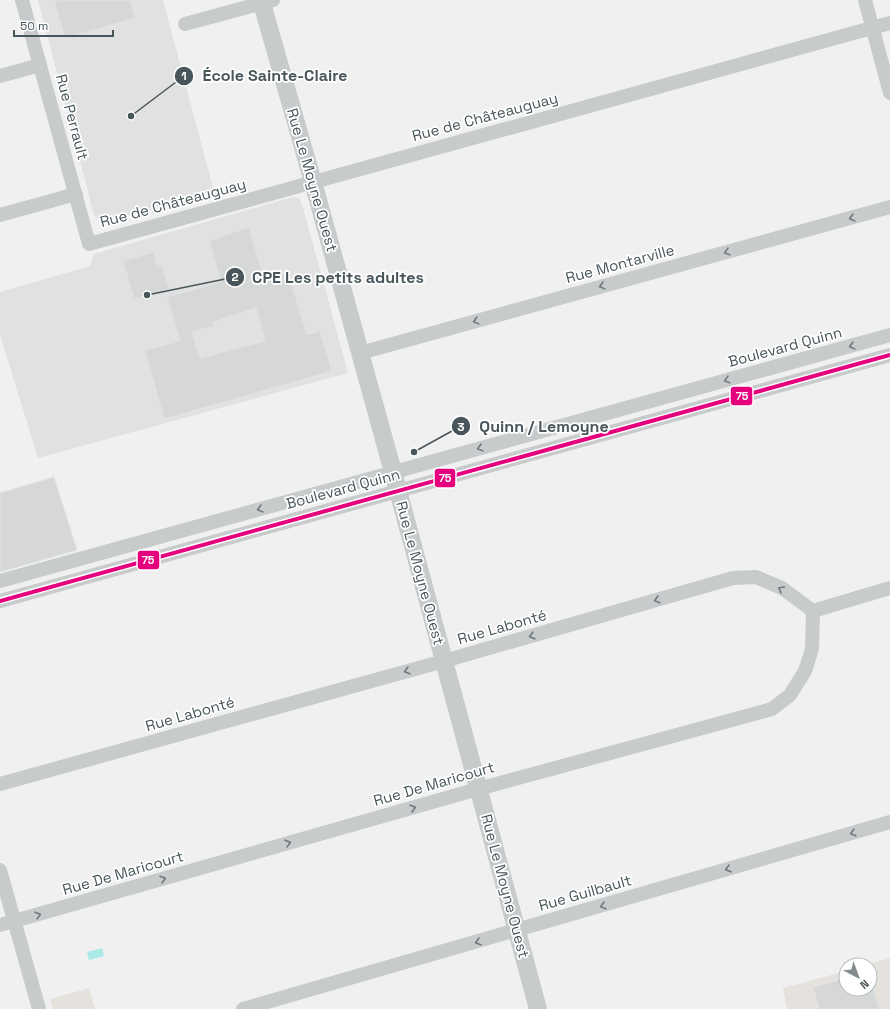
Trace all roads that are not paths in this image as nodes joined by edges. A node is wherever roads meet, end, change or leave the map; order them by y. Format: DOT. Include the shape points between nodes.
graph roads {
  1 [pos="22,0"];
  2 [pos="865,0"];
  3 [pos="265,1"];
  4 [pos="890,23"];
  5 [pos="184,24"];
  6 [pos="872,28"];
  7 [pos="40,65"];
  8 [pos="0,76"];
  9 [pos="890,93"];
  10 [pos="313,182"];
  11 [pos="76,194"];
  12 [pos="890,208"];
  13 [pos="0,215"];
  14 [pos="89,244"];
  15 [pos="890,335"];
  16 [pos="360,353"];
  17 [pos="890,355"];
  18 [pos="689,391"];
  19 [pos="694,409"];
  20 [pos="394,472"];
  21 [pos="398,491"];
  22 [pos="0,581"];
  23 [pos="890,588"];
  24 [pos="0,601"];
  25 [pos="813,611"];
  26 [pos="444,661"];
  27 [pos="0,784"];
  28 [pos="478,789"];
  29 [pos="890,822"];
  30 [pos="0,870"];
  31 [pos="15,922"];
  32 [pos="0,925"];
  33 [pos="517,930"];
  34 [pos="39,1009"];
  35 [pos="243,1009"];
  36 [pos="538,1009"];
  1 -- 7 [label="street, Rue Perrault"];
  2 -- 6 [label="street"];
  3 -- 5 [label="street"];
  3 -- 10 [label="street, Rue Le Moyne Ouest"];
  4 -- 6 [label="street, Rue de Châteauguay"];
  6 -- 9 [label="street"];
  6 -- 10 [label="street, Rue de Châteauguay"];
  7 -- 8 [label="street"];
  7 -- 11 [label="street, Rue Perrault"];
  10 -- 14 [label="street, Rue de Châteauguay"];
  10 -- 16 [label="street, Rue Le Moyne Ouest"];
  11 -- 13 [label="street"];
  11 -- 14 [label="street, Rue Perrault"];
  12 -- 16 [label="street, Rue Montarville, one-way"];
  15 -- 18 [label="street, Boulevard Quinn, one-way"];
  16 -- 20 [label="street, Rue Le Moyne Ouest"];
  17 -- 19 [label="street, Boulevard Quinn"];
  18 -- 19 [label="street"];
  18 -- 20 [label="street, Boulevard Quinn, one-way"];
  19 -- 21 [label="street, Boulevard Quinn"];
  20 -- 21 [label="street, Rue Le Moyne Ouest"];
  20 -- 22 [label="street, Boulevard Quinn, one-way"];
  21 -- 24 [label="street, Boulevard Quinn"];
  21 -- 26 [label="street, Rue Le Moyne Ouest"];
  23 -- 25 [label="street"];
  25 -- 26 [label="street, Rue Labonté, one-way" via="782,588 756,577 733,578"];
  25 -- 28 [label="street, Rue De Maricourt" via="812,649 805,671 790,695 772,709"];
  26 -- 27 [label="street, Rue Labonté, one-way"];
  26 -- 28 [label="street, Rue Le Moyne Ouest"];
  31 -- 28 [label="street, Rue De Maricourt, one-way"];
  28 -- 33 [label="street, Rue Le Moyne Ouest"];
  29 -- 33 [label="street, Rue Guilbault, one-way"];
  30 -- 31 [label="street"];
  31 -- 32 [label="street, Rue De Maricourt"];
  31 -- 34 [label="street"];
  33 -- 35 [label="street, Rue Guilbault, one-way"];
  33 -- 36 [label="street, Rue Le Moyne Ouest"];
}
